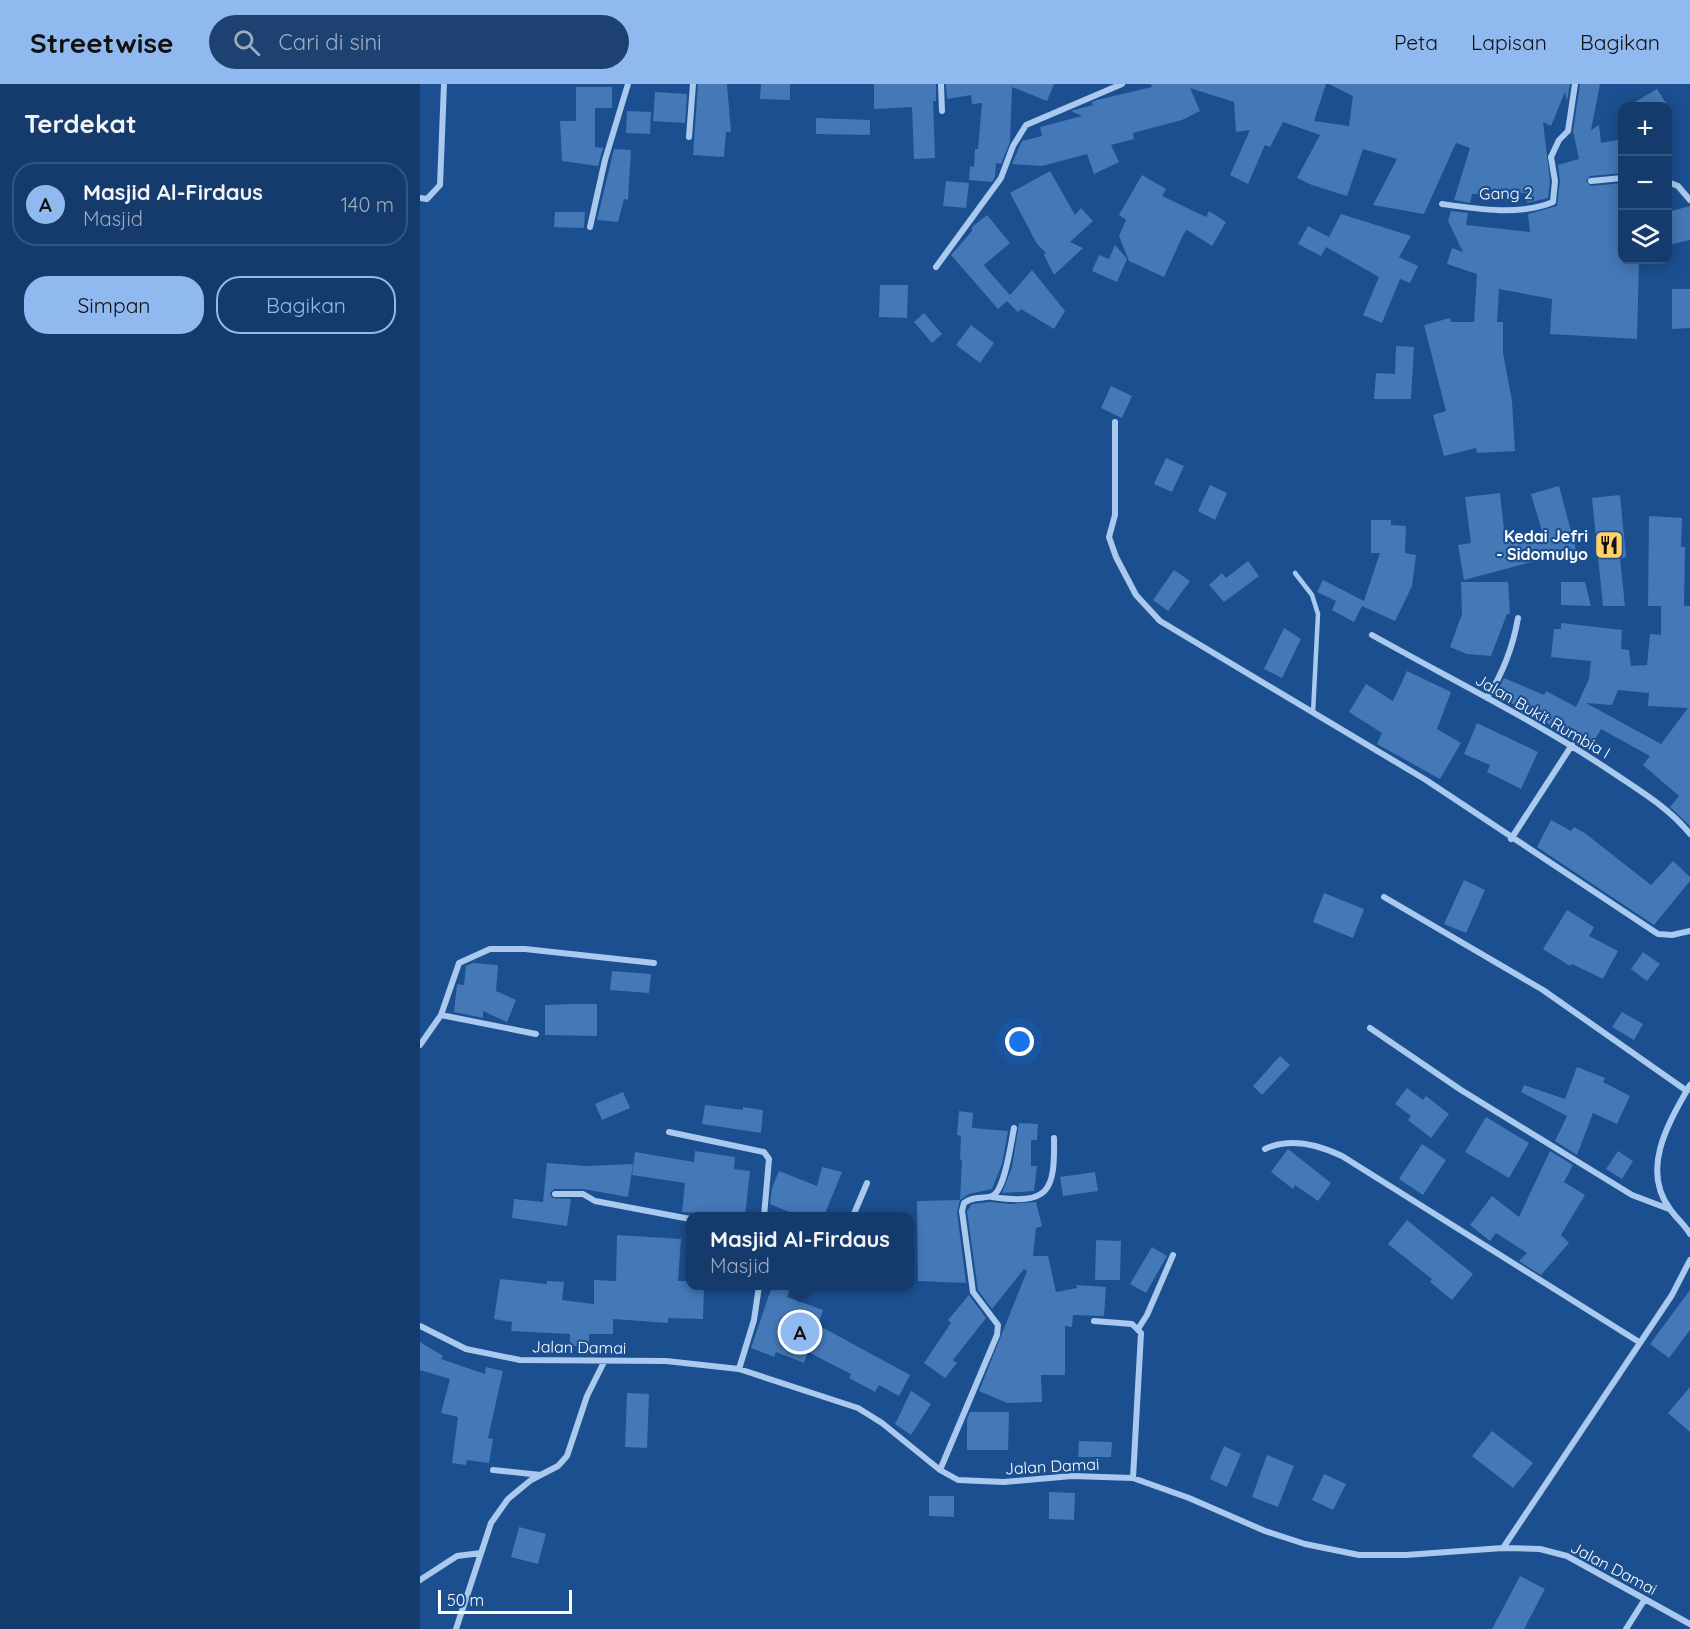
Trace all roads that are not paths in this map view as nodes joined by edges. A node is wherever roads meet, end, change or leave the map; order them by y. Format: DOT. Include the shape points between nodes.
graph roads {
  1 [pos="444,84"];
  2 [pos="628,84"];
  3 [pos="693,84"];
  4 [pos="941,84"];
  5 [pos="1122,84"];
  6 [pos="1575,84"];
  7 [pos="942,111"];
  8 [pos="689,137"];
  9 [pos="1618,179"];
  10 [pos="1591,182"];
  11 [pos="1672,184"];
  12 [pos="420,198"];
  13 [pos="1690,200"];
  14 [pos="1442,204"];
  15 [pos="590,227"];
  16 [pos="936,267"];
  17 [pos="1115,422"];
  18 [pos="1295,573"];
  19 [pos="1518,618"];
  20 [pos="1372,635"];
  21 [pos="1487,698"];
  22 [pos="1312,713"];
  23 [pos="1572,745"];
  24 [pos="1690,834"];
  25 [pos="1512,839"];
  26 [pos="1384,897"];
  27 [pos="1690,931"];
  28 [pos="654,963"];
  29 [pos="441,1015"];
  30 [pos="1370,1028"];
  31 [pos="536,1034"];
  32 [pos="420,1045"];
  33 [pos="1688,1088"];
  34 [pos="1014,1128"];
  35 [pos="669,1132"];
  36 [pos="1053,1138"];
  37 [pos="1265,1149"];
  38 [pos="867,1183"];
  39 [pos="555,1194"];
  40 [pos="991,1196"];
  41 [pos="1669,1209"];
  42 [pos="764,1212"];
  43 [pos="855,1212"];
  44 [pos="686,1218"];
  45 [pos="1690,1234"];
  46 [pos="1173,1255"];
  47 [pos="1690,1260"];
  48 [pos="758,1290"];
  49 [pos="1094,1321"];
  50 [pos="420,1326"];
  51 [pos="1138,1329"];
  52 [pos="1639,1342"];
  53 [pos="604,1362"];
  54 [pos="739,1369"];
  55 [pos="493,1470"];
  56 [pos="940,1470"];
  57 [pos="541,1475"];
  58 [pos="1133,1478"];
  59 [pos="1503,1548"];
  60 [pos="481,1553"];
  61 [pos="420,1580"];
  62 [pos="1645,1599"];
  63 [pos="1690,1624"];
  64 [pos="456,1629"];
  65 [pos="1626,1629"];
  1 -- 12 [label="street" via="440,185 427,199"];
  2 -- 15 [label="street"];
  3 -- 8 [label="street"];
  4 -- 7 [label="street"];
  5 -- 16 [label="street" via="1026,125 1001,178"];
  6 -- 14 [label="street, Gang 2" via="1568,131 1551,157 1553,202 1521,209"];
  9 -- 10 [label="street"];
  11 -- 13 [label="street"];
  17 -- 22 [label="street" via="1115,515 1110,537 1136,595 1160,621"];
  18 -- 22 [label="lane" via="1312,595 1318,614"];
  19 -- 21 [label="street" via="1500,678"];
  20 -- 21 [label="street, Jalan Bukit Rumbia I"];
  21 -- 23 [label="street, Jalan Bukit Rumbia I"];
  22 -- 25 [label="street" via="1426,780"];
  23 -- 24 [label="street, Jalan Bukit Rumbia I" via="1657,802"];
  23 -- 25 [label="street"];
  25 -- 27 [label="street" via="1658,934"];
  26 -- 33 [label="street" via="1542,990"];
  28 -- 29 [label="street" via="490,949 459,963"];
  29 -- 31 [label="street"];
  29 -- 32 [label="street"];
  30 -- 41 [label="street" via="1461,1090 1632,1195"];
  33 -- 41 [label="street" via="1657,1156 1657,1178"];
  34 -- 40 [label="street" via="1001,1188"];
  35 -- 42 [label="street" via="764,1152 769,1159"];
  36 -- 40 [label="street" via="1054,1168 1049,1186 1040,1196 1016,1200"];
  37 -- 52 [label="street" via="1276,1143 1297,1143 1342,1156"];
  38 -- 43 [label="street"];
  39 -- 44 [label="street" via="583,1194 595,1201"];
  40 -- 56 [label="street" via="969,1199 962,1211 973,1292 993,1316 998,1325 997,1335"];
  41 -- 45 [label="street"];
  46 -- 51 [label="street"];
  47 -- 52 [label="street" via="1672,1295"];
  48 -- 54 [label="street"];
  49 -- 51 [label="street" via="1132,1324"];
  50 -- 53 [label="street, Jalan Damai" via="466,1349 493,1356"];
  51 -- 58 [label="street" via="1141,1333"];
  52 -- 59 [label="street"];
  53 -- 54 [label="street, Jalan Damai" via="666,1360"];
  53 -- 57 [label="street" via="587,1396 567,1456"];
  54 -- 56 [label="street, Jalan Damai" via="858,1408"];
  55 -- 57 [label="street"];
  56 -- 58 [label="street, Jalan Damai" via="958,1480 972,1482 1071,1476"];
  57 -- 60 [label="street" via="508,1499 491,1523"];
  58 -- 59 [label="street, Jalan Damai" via="1265,1531 1359,1555"];
  59 -- 62 [label="street, Jalan Damai" via="1540,1549 1567,1556"];
  60 -- 61 [label="street" via="457,1556"];
  60 -- 64 [label="street"];
  62 -- 63 [label="street, Jalan Damai"];
  62 -- 65 [label="street"];
}
